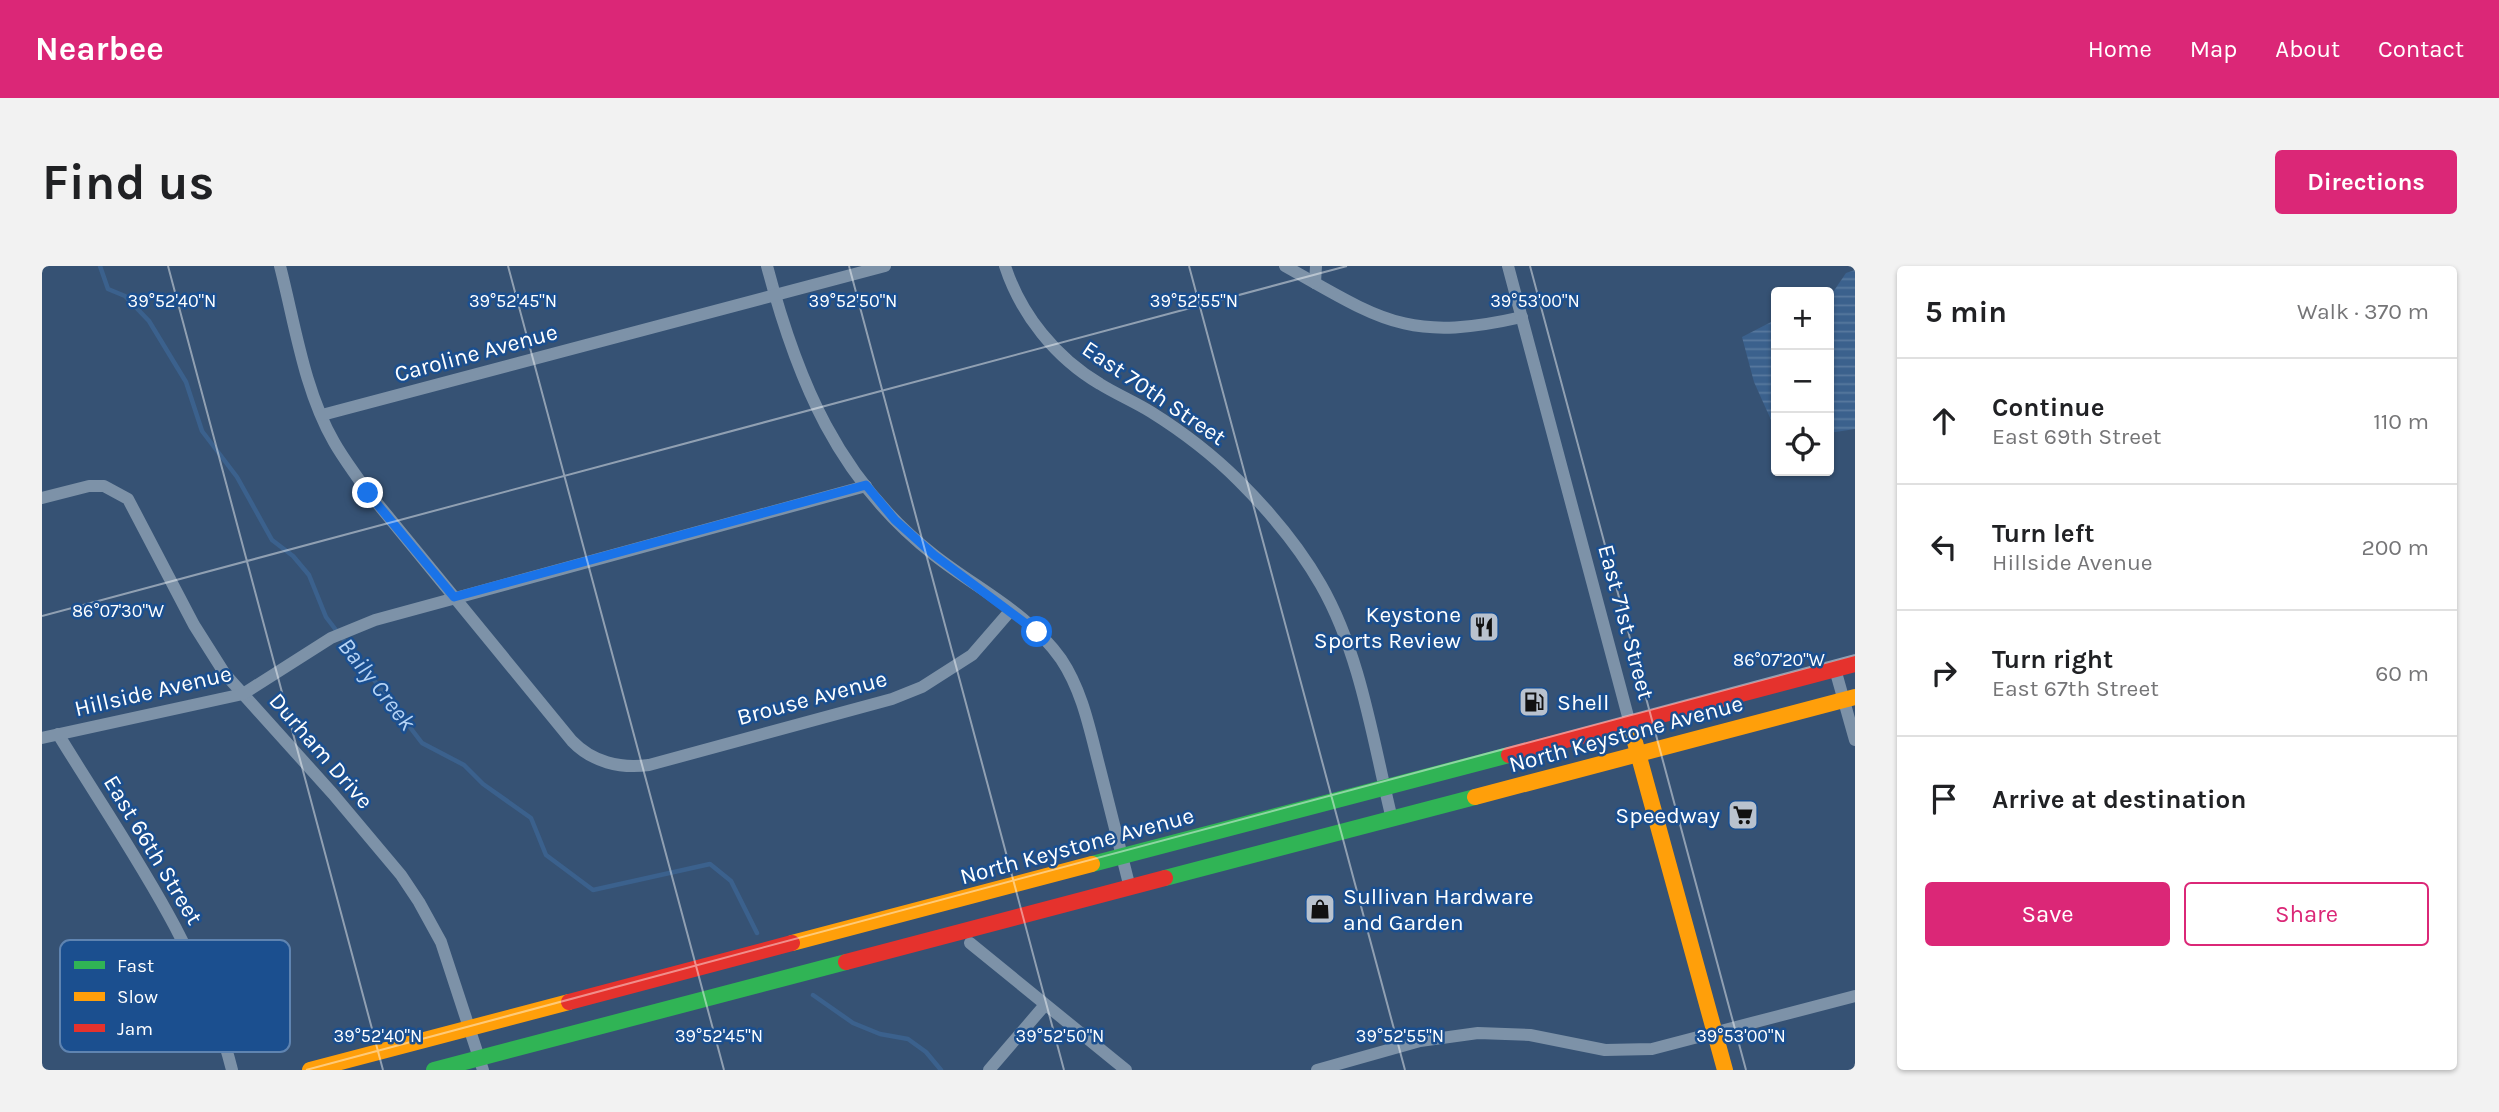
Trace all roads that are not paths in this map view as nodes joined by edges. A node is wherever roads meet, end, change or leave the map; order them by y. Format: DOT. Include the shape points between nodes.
graph roads {
  1 [pos="280,266"];
  2 [pos="767,266"];
  3 [pos="885,266"];
  4 [pos="1005,266"];
  5 [pos="1285,266"];
  6 [pos="1316,266"];
  7 [pos="1508,266"];
  8 [pos="1315,283"];
  9 [pos="775,296"];
  10 [pos="1522,317"];
  11 [pos="322,415"];
  12 [pos="866,485"];
  13 [pos="42,498"];
  14 [pos="454,597"];
  15 [pos="1011,610"];
  16 [pos="1855,664"];
  17 [pos="1835,669"];
  18 [pos="243,694"];
  19 [pos="1849,698"];
  20 [pos="1630,724"];
  21 [pos="58,734"];
  22 [pos="42,738"];
  23 [pos="1855,740"];
  24 [pos="1638,754"];
  25 [pos="1385,788"];
  26 [pos="1392,819"];
  27 [pos="1123,857"];
  28 [pos="1130,888"];
  29 [pos="181,940"];
  30 [pos="970,943"];
  31 [pos="1855,996"];
  32 [pos="1044,1006"];
  33 [pos="467,1029"];
  34 [pos="1716,1034"];
  35 [pos="227,1052"];
  36 [pos="479,1057"];
  37 [pos="232,1070"];
  38 [pos="310,1070"];
  39 [pos="434,1070"];
  40 [pos="989,1070"];
  41 [pos="1126,1070"];
  42 [pos="1317,1070"];
  43 [pos="1725,1070"];
  1 -- 11 [label="street"];
  2 -- 9 [label="street"];
  3 -- 9 [label="street, Caroline Avenue"];
  4 -- 25 [label="street, East 70th Street" via="1020,300 1060,353 1096,382 1183,433 1219,462 1265,509 1309,566 1328,597 1346,643"];
  5 -- 8 [label="street"];
  6 -- 8 [label="street"];
  7 -- 10 [label="street, East 71st Street"];
  8 -- 10 [label="street" via="1371,314 1421,328 1468,328"];
  9 -- 11 [label="street, Caroline Avenue"];
  9 -- 12 [label="street" via="810,397 835,443"];
  10 -- 20 [label="street, East 71st Street"];
  11 -- 14 [label="street" via="355,476"];
  12 -- 14 [label="street, Hillside Avenue"];
  12 -- 15 [label="street" via="895,520 934,555"];
  13 -- 18 [label="street, Durham Drive" via="89,486 119,492 135,510 211,653"];
  14 -- 15 [label="street, Brouse Avenue" via="572,741 597,758 627,766 649,765 898,697 956,667 986,641"];
  14 -- 18 [label="street, Hillside Avenue" via="331,638"];
  15 -- 27 [label="street" via="1053,649 1077,690"];
  16 -- 17 [label="main road, North Keystone Avenue"];
  17 -- 19 [label="street"];
  17 -- 20 [label="main road, North Keystone Avenue"];
  18 -- 21 [label="street, Hillside Avenue"];
  18 -- 33 [label="street, Durham Drive" via="406,882 438,936"];
  19 -- 23 [label="street"];
  19 -- 24 [label="main road, North Keystone Avenue"];
  20 -- 24 [label="main road, East 71st Street"];
  20 -- 25 [label="main road, North Keystone Avenue"];
  21 -- 22 [label="street, Hillside Avenue"];
  21 -- 29 [label="street, East 66th Street"];
  24 -- 26 [label="main road, North Keystone Avenue"];
  24 -- 34 [label="main road, East 71st Street"];
  25 -- 26 [label="street, East 70th Street"];
  25 -- 27 [label="main road, North Keystone Avenue"];
  26 -- 28 [label="main road, North Keystone Avenue"];
  27 -- 28 [label="street"];
  27 -- 33 [label="main road, North Keystone Avenue"];
  28 -- 36 [label="main road, North Keystone Avenue"];
  30 -- 32 [label="street"];
  31 -- 34 [label="street"];
  32 -- 40 [label="street"];
  32 -- 41 [label="street"];
  33 -- 36 [label="street, Durham Drive"];
  33 -- 38 [label="main road, North Keystone Avenue"];
  34 -- 42 [label="street" via="1663,1048 1618,1050 1524,1034 1465,1033"];
  34 -- 43 [label="main road, East 71st Street"];
  35 -- 37 [label="street, East 66th Street"];
  36 -- 39 [label="main road, North Keystone Avenue"];
}
